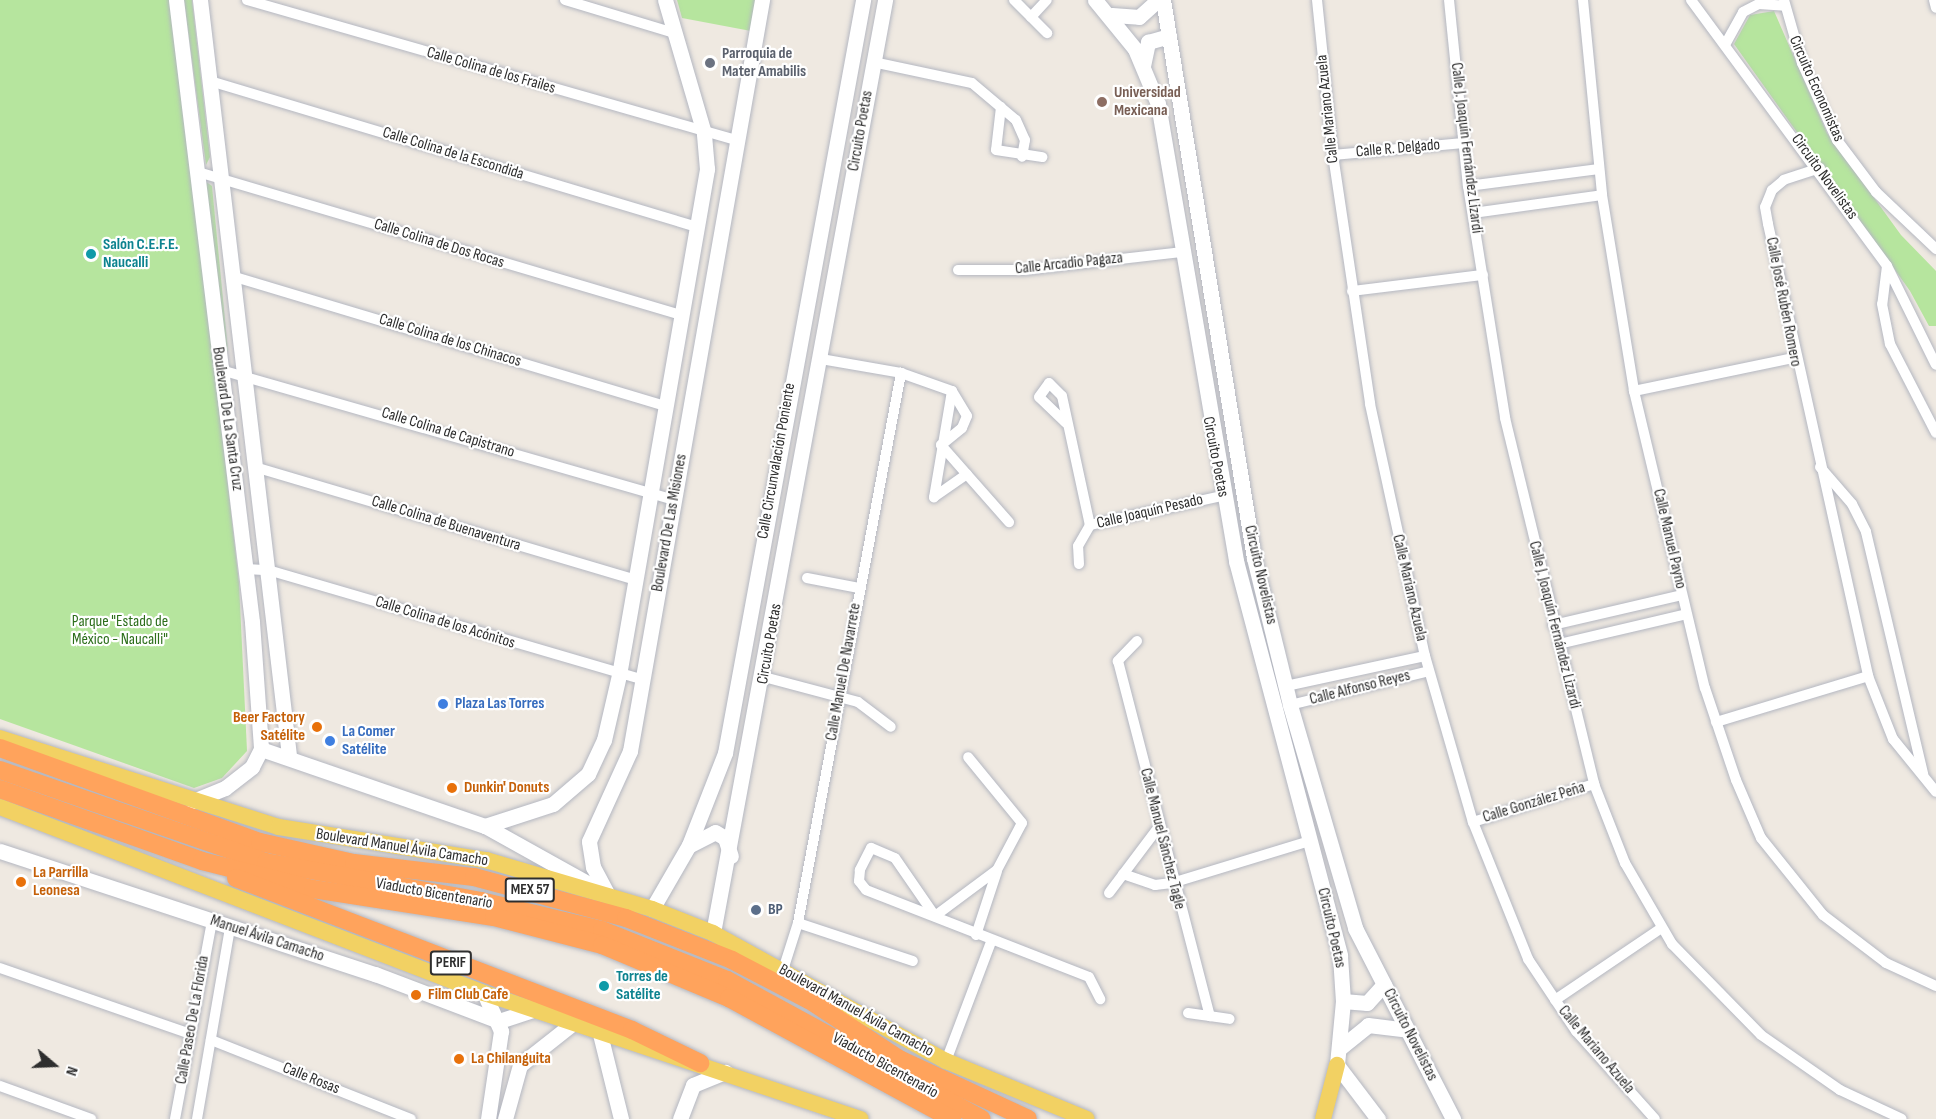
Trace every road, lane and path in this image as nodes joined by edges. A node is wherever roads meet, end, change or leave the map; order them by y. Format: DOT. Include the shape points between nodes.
graph roads {
  1 [pos="177,0"];
  2 [pos="200,0"];
  3 [pos="247,0"];
  4 [pos="565,0"];
  5 [pos="665,0"];
  6 [pos="762,0"];
  7 [pos="863,0"];
  8 [pos="885,0"];
  9 [pos="1014,0"];
  10 [pos="1047,0"];
  11 [pos="1095,0"];
  12 [pos="1158,0"];
  13 [pos="1163,0"];
  14 [pos="1317,0"];
  15 [pos="1449,0"];
  16 [pos="1583,0"];
  17 [pos="1691,0"];
  18 [pos="1934,0"];
  19 [pos="1785,3"];
  20 [pos="1936,8"];
  21 [pos="1112,15"];
  22 [pos="1031,17"];
  23 [pos="674,33"];
  24 [pos="1047,33"];
  25 [pos="1169,36"];
  26 [pos="1726,43"];
  27 [pos="873,62"];
  28 [pos="1143,66"];
  29 [pos="210,81"];
  30 [pos="1001,107"];
  31 [pos="704,133"];
  32 [pos="736,140"];
  33 [pos="1463,143"];
  34 [pos="1333,155"];
  35 [pos="1022,157"];
  36 [pos="1042,157"];
  37 [pos="1820,168"];
  38 [pos="1599,169"];
  39 [pos="198,172"];
  40 [pos="222,179"];
  41 [pos="1468,186"];
  42 [pos="1602,195"];
  43 [pos="1473,213"];
  44 [pos="697,227"];
  45 [pos="1936,249"];
  46 [pos="1181,252"];
  47 [pos="1887,266"];
  48 [pos="958,270"];
  49 [pos="1483,275"];
  50 [pos="235,277"];
  51 [pos="1352,291"];
  52 [pos="681,315"];
  53 [pos="1931,338"];
  54 [pos="1794,358"];
  55 [pos="821,359"];
  56 [pos="1936,365"];
  57 [pos="221,370"];
  58 [pos="247,373"];
  59 [pos="902,373"];
  60 [pos="952,391"];
  61 [pos="1634,391"];
  62 [pos="787,405"];
  63 [pos="666,406"];
  64 [pos="812,408"];
  65 [pos="1066,423"];
  66 [pos="1936,433"];
  67 [pos="941,445"];
  68 [pos="1818,466"];
  69 [pos="258,468"];
  70 [pos="967,474"];
  71 [pos="651,494"];
  72 [pos="1222,496"];
  73 [pos="674,500"];
  74 [pos="1009,522"];
  75 [pos="1090,525"];
  76 [pos="1079,564"];
  77 [pos="246,569"];
  78 [pos="268,570"];
  79 [pos="807,578"];
  80 [pos="635,580"];
  81 [pos="860,588"];
  82 [pos="1682,595"];
  83 [pos="1687,614"];
  84 [pos="1553,625"];
  85 [pos="1137,641"];
  86 [pos="1558,644"];
  87 [pos="1425,656"];
  88 [pos="1429,671"];
  89 [pos="619,675"];
  90 [pos="1868,676"];
  91 [pos="764,677"];
  92 [pos="643,680"];
  93 [pos="1286,686"];
  94 [pos="840,696"];
  95 [pos="1290,705"];
  96 [pos="1716,722"];
  97 [pos="891,727"];
  98 [pos="0,738"];
  99 [pos="0,748"];
  100 [pos="261,749"];
  101 [pos="289,755"];
  102 [pos="968,757"];
  103 [pos="0,770"];
  104 [pos="588,774"];
  105 [pos="1923,775"];
  106 [pos="1594,784"];
  107 [pos="611,787"];
  108 [pos="0,789"];
  109 [pos="1936,792"];
  110 [pos="192,801"];
  111 [pos="0,807"];
  112 [pos="1473,822"];
  113 [pos="485,826"];
  114 [pos="1158,828"];
  115 [pos="1309,841"];
  116 [pos="689,845"];
  117 [pos="0,851"];
  118 [pos="731,856"];
  119 [pos="202,861"];
  120 [pos="997,870"];
  121 [pos="1123,874"];
  122 [pos="1172,883"];
  123 [pos="1109,892"];
  124 [pos="608,895"];
  125 [pos="652,909"];
  126 [pos="935,916"];
  127 [pos="212,921"];
  128 [pos="798,923"];
  129 [pos="230,928"];
  130 [pos="1660,928"];
  131 [pos="713,933"];
  132 [pos="976,935"];
  133 [pos="991,942"];
  134 [pos="913,961"];
  135 [pos="0,968"];
  136 [pos="783,970"];
  137 [pos="1384,984"];
  138 [pos="1936,986"];
  139 [pos="484,993"];
  140 [pos="1100,999"];
  141 [pos="1343,1000"];
  142 [pos="1555,1000"];
  143 [pos="533,1010"];
  144 [pos="1188,1013"];
  145 [pos="1210,1016"];
  146 [pos="1230,1019"];
  147 [pos="499,1021"];
  148 [pos="572,1024"];
  149 [pos="1406,1030"];
  150 [pos="191,1034"];
  151 [pos="600,1034"];
  152 [pos="211,1040"];
  153 [pos="1341,1048"];
  154 [pos="946,1061"];
  155 [pos="700,1063"];
  156 [pos="1337,1065"];
  157 [pos="726,1072"];
  158 [pos="0,1086"];
  159 [pos="1450,1113"];
  160 [pos="92,1119"];
  161 [pos="175,1119"];
  162 [pos="197,1119"];
  163 [pos="411,1119"];
  164 [pos="488,1119"];
  165 [pos="505,1119"];
  166 [pos="621,1119"];
  167 [pos="680,1119"];
  168 [pos="861,1119"];
  169 [pos="952,1119"];
  170 [pos="982,1119"];
  171 [pos="1028,1119"];
  172 [pos="1087,1119"];
  173 [pos="1323,1119"];
  174 [pos="1378,1119"];
  175 [pos="1459,1119"];
  176 [pos="1655,1119"];
  177 [pos="1902,1119"];
  1 -- 39 [label="main road, Boulevard De La Santa Cruz"];
  2 -- 29 [label="main road, Boulevard De La Santa Cruz"];
  3 -- 31 [label="street, Calle Colina de los Frailes"];
  4 -- 23 [label="street"];
  5 -- 23 [label="main road, Boulevard De Las Misiones"];
  6 -- 32 [label="main road, Boulevard De Las Misiones"];
  7 -- 62 [label="main road, Calle Circunvalación Poniente"];
  8 -- 27 [label="main road, Circuito Poetas"];
  9 -- 22 [label="street"];
  10 -- 22 [label="street"];
  11 -- 21 [label="main road, Circuito Poetas"];
  12 -- 21 [label="main road" via="1139,17"];
  13 -- 25 [label="main road, Circuito Novelistas"];
  14 -- 34 [label="street, Calle Mariano Azuela"];
  15 -- 33 [label="street, Calle J. Joaquín Fernández Lizardi"];
  16 -- 38 [label="street, Calle Manuel Payno"];
  17 -- 26 [label="street, Circuito Novelistas"];
  18 -- 20 [label="street"];
  19 -- 26 [label="street" via="1767,3 1743,12"];
  19 -- 45 [label="street, Circuito Economistas" via="1802,63 1837,140 1876,192"];
  21 -- 28 [label="main road, Circuito Poetas"];
  22 -- 24 [label="street"];
  23 -- 31 [label="main road, Boulevard De Las Misiones"];
  25 -- 28 [label="main road" via="1148,42"];
  25 -- 93 [label="main road, Circuito Novelistas" via="1248,525"];
  26 -- 37 [label="street, Circuito Novelistas"];
  27 -- 30 [label="street" via="972,83"];
  27 -- 55 [label="main road, Circuito Poetas"];
  28 -- 46 [label="main road, Circuito Poetas" via="1163,130"];
  29 -- 40 [label="main road, Boulevard De La Santa Cruz"];
  29 -- 44 [label="street, Calle Colina de la Escondida"];
  30 -- 35 [label="street" via="1022,131"];
  30 -- 35 [label="street" via="996,150"];
  31 -- 32 [label="street, Calle Colina de los Frailes"];
  31 -- 44 [label="main road, Boulevard De Las Misiones" via="707,169"];
  32 -- 73 [label="main road, Boulevard De Las Misiones"];
  33 -- 34 [label="street, Calle R. Delgado"];
  33 -- 41 [label="street, Calle J. Joaquín Fernández Lizardi"];
  34 -- 51 [label="street, Calle Mariano Azuela"];
  35 -- 36 [label="street"];
  37 -- 47 [label="street, Circuito Novelistas"];
  37 -- 54 [label="street, Calle José Rubén Romero" via="1784,180 1765,207"];
  38 -- 41 [label="street"];
  38 -- 42 [label="street, Calle Manuel Payno"];
  39 -- 40 [label="street, Calle Colina de Dos Rocas"];
  39 -- 57 [label="main road, Boulevard De La Santa Cruz"];
  40 -- 50 [label="main road, Boulevard De La Santa Cruz"];
  40 -- 52 [label="street, Calle Colina de Dos Rocas"];
  41 -- 43 [label="street, Calle J. Joaquín Fernández Lizardi"];
  42 -- 43 [label="street"];
  42 -- 61 [label="street, Calle Manuel Payno"];
  43 -- 49 [label="street, Calle J. Joaquín Fernández Lizardi"];
  44 -- 52 [label="main road, Boulevard De Las Misiones"];
  46 -- 48 [label="street, Calle Arcadio Pagaza" via="1024,270"];
  46 -- 72 [label="main road, Circuito Poetas"];
  47 -- 53 [label="street, Circuito Novelistas"];
  47 -- 66 [label="street" via="1882,304 1890,344"];
  49 -- 51 [label="street"];
  49 -- 84 [label="street, Calle J. Joaquín Fernández Lizardi" via="1505,418"];
  50 -- 58 [label="main road, Boulevard De La Santa Cruz"];
  50 -- 63 [label="street, Calle Colina de los Chinacos"];
  51 -- 87 [label="street, Calle Mariano Azuela" via="1379,449"];
  52 -- 63 [label="main road, Boulevard De Las Misiones"];
  53 -- 56 [label="street, Circuito Novelistas"];
  54 -- 61 [label="street"];
  54 -- 68 [label="street, Calle José Rubén Romero"];
  55 -- 59 [label="street"];
  55 -- 64 [label="main road, Circuito Poetas"];
  57 -- 58 [label="street, Calle Colina de Capistrano"];
  57 -- 77 [label="main road, Boulevard De La Santa Cruz"];
  58 -- 69 [label="main road, Boulevard De La Santa Cruz"];
  58 -- 71 [label="street, Calle Colina de Capistrano"];
  59 -- 60 [label="street"];
  59 -- 81 [label="street, Calle Manuel De Navarrete"];
  60 -- 67 [label="street"];
  60 -- 67 [label="street" via="967,417 962,428"];
  61 -- 82 [label="street, Calle Manuel Payno"];
  62 -- 64 [label="main road"];
  62 -- 116 [label="main road, Calle Circunvalación Poniente" via="725,753"];
  63 -- 71 [label="main road, Boulevard De Las Misiones"];
  64 -- 91 [label="main road, Circuito Poetas"];
  65 -- 65 [label="street" via="1039,397 1049,383 1058,387"];
  65 -- 75 [label="street"];
  67 -- 70 [label="street"];
  67 -- 70 [label="street" via="934,497"];
  68 -- 90 [label="street, Calle José Rubén Romero"];
  68 -- 105 [label="street, Calle José Rubén Romero" via="1852,504 1866,532"];
  69 -- 78 [label="main road, Boulevard De La Santa Cruz"];
  69 -- 80 [label="street, Calle Colina de Buenaventura"];
  70 -- 74 [label="street"];
  71 -- 73 [label="street, Calle Colina de Capistrano"];
  71 -- 80 [label="main road, Boulevard De Las Misiones"];
  72 -- 75 [label="street, Calle Joaquín Pesado"];
  72 -- 115 [label="main road, Circuito Poetas" via="1268,698"];
  73 -- 92 [label="main road, Boulevard De Las Misiones"];
  75 -- 76 [label="street, Calle Joaquín Pesado" via="1082,535"];
  77 -- 78 [label="street, Calle Colina de los Acónitos"];
  77 -- 100 [label="main road, Boulevard De La Santa Cruz"];
  78 -- 89 [label="street, Calle Colina de los Acónitos"];
  78 -- 101 [label="main road, Boulevard De La Santa Cruz"];
  79 -- 81 [label="street"];
  80 -- 89 [label="main road, Boulevard De Las Misiones"];
  81 -- 94 [label="street, Calle Manuel De Navarrete"];
  82 -- 83 [label="street, Calle Manuel Payno"];
  82 -- 84 [label="street"];
  83 -- 86 [label="street"];
  83 -- 96 [label="street, Calle Manuel Payno"];
  84 -- 86 [label="street, Calle J. Joaquín Fernández Lizardi"];
  85 -- 114 [label="street, Calle Manuel Sánchez Tagle" via="1118,661"];
  86 -- 106 [label="street, Calle J. Joaquín Fernández Lizardi"];
  87 -- 88 [label="street, Calle Mariano Azuela"];
  87 -- 93 [label="street, Calle Alfonso Reyes"];
  88 -- 95 [label="street, Calle Alfonso Reyes"];
  88 -- 112 [label="street, Calle Mariano Azuela"];
  89 -- 92 [label="street, Calle Colina de los Acónitos"];
  89 -- 104 [label="main road, Boulevard De Las Misiones" via="604,740"];
  90 -- 96 [label="street"];
  90 -- 105 [label="street, Calle José Rubén Romero" via="1893,739"];
  91 -- 94 [label="street"];
  91 -- 118 [label="main road, Circuito Poetas"];
  92 -- 107 [label="main road, Boulevard De Las Misiones" via="630,751"];
  93 -- 95 [label="main road, Circuito Novelistas"];
  94 -- 97 [label="street" via="874,712"];
  94 -- 128 [label="street, Calle Manuel De Navarrete"];
  95 -- 137 [label="main road, Circuito Novelistas" via="1338,880"];
  96 -- 138 [label="street, Calle Manuel Payno" via="1747,809 1788,876 1854,940"];
  98 -- 110 [label="main road, Boulevard Manuel Ávila Camacho"];
  99 -- 171 [label="highway, Boulevard Manuel Ávila Camacho / MEX 57" via="260,842 354,863 474,878 627,918 732,960 809,1000 899,1059"];
  100 -- 101 [label="main road"];
  100 -- 110 [label="main road" via="252,767 225,788"];
  101 -- 113 [label="main road"];
  102 -- 120 [label="street" via="1022,823"];
  103 -- 170 [label="highway, Viaducto Bicentenario" via="266,862 481,901 602,930 727,980"];
  104 -- 107 [label="main road"];
  104 -- 113 [label="main road, Boulevard De Las Misiones" via="553,804"];
  105 -- 109 [label="street, Calle José Rubén Romero"];
  106 -- 112 [label="street, Calle González Peña"];
  106 -- 130 [label="street, Calle J. Joaquín Fernández Lizardi" via="1625,863"];
  107 -- 124 [label="main road, Boulevard De Las Misiones" via="589,841 592,867"];
  108 -- 119 [label="highway, MEX 57"];
  110 -- 124 [label="main road, Boulevard Manuel Ávila Camacho" via="279,827 486,860"];
  111 -- 139 [label="main road"];
  112 -- 142 [label="street, Calle Mariano Azuela" via="1506,912"];
  113 -- 124 [label="main road"];
  114 -- 121 [label="street"];
  114 -- 122 [label="street, Calle Manuel Sánchez Tagle"];
  115 -- 122 [label="street"];
  115 -- 141 [label="main road, Circuito Poetas" via="1336,932"];
  116 -- 118 [label="main road" via="715,832 725,838"];
  116 -- 125 [label="main road, Calle Circunvalación Poniente"];
  117 -- 127 [label="main road, Manuel Ávila Camacho"];
  118 -- 131 [label="main road, Circuito Poetas"];
  119 -- 155 [label="highway, PERIF" via="258,889 632,1030"];
  119 -- 169 [label="highway, MEX 57" via="313,889 494,917 602,945 729,998"];
  120 -- 126 [label="street"];
  120 -- 132 [label="street"];
  121 -- 122 [label="street" via="1155,885"];
  121 -- 123 [label="street"];
  122 -- 145 [label="street, Calle Manuel Sánchez Tagle"];
  124 -- 125 [label="main road, Boulevard Manuel Ávila Camacho"];
  125 -- 131 [label="main road, Boulevard Manuel Ávila Camacho"];
  126 -- 126 [label="street" via="866,890 859,881 860,870 871,848 895,858"];
  126 -- 132 [label="street"];
  127 -- 129 [label="main road, Manuel Ávila Camacho"];
  127 -- 150 [label="street, Calle Paseo De La Florida"];
  128 -- 134 [label="street"];
  128 -- 136 [label="street, Calle Manuel De Navarrete"];
  129 -- 147 [label="main road, Manuel Ávila Camacho"];
  129 -- 152 [label="street, Calle Paseo De La Florida"];
  130 -- 142 [label="street"];
  130 -- 177 [label="street, Calle J. Joaquín Fernández Lizardi" via="1775,1046 1840,1090"];
  131 -- 136 [label="main road, Boulevard Manuel Ávila Camacho"];
  132 -- 133 [label="street"];
  133 -- 140 [label="street" via="1089,977"];
  133 -- 154 [label="street"];
  135 -- 150 [label="street"];
  136 -- 154 [label="main road, Boulevard Manuel Ávila Camacho"];
  137 -- 141 [label="main road" via="1367,1003"];
  137 -- 149 [label="main road, Circuito Novelistas"];
  139 -- 143 [label="main road"];
  139 -- 147 [label="main road"];
  141 -- 153 [label="main road, Circuito Poetas"];
  142 -- 176 [label="street, Calle Mariano Azuela"];
  143 -- 147 [label="main road"];
  143 -- 148 [label="main road"];
  144 -- 145 [label="street"];
  145 -- 146 [label="street"];
  147 -- 164 [label="main road" via="501,1048"];
  148 -- 151 [label="main road"];
  148 -- 165 [label="main road" via="520,1065"];
  149 -- 153 [label="main road" via="1368,1024"];
  149 -- 159 [label="main road, Circuito Novelistas"];
  150 -- 161 [label="street, Calle Paseo De La Florida"];
  151 -- 155 [label="main road"];
  151 -- 166 [label="main road"];
  152 -- 162 [label="street, Calle Paseo De La Florida"];
  152 -- 163 [label="street, Calle Rosas"];
  153 -- 156 [label="main road, Circuito Poetas"];
  154 -- 172 [label="main road, Boulevard Manuel Ávila Camacho"];
  155 -- 157 [label="main road"];
  156 -- 173 [label="main road"];
  156 -- 174 [label="main road"];
  157 -- 167 [label="main road" via="693,1085"];
  157 -- 168 [label="main road"];
  158 -- 160 [label="street"];
  159 -- 175 [label="street, Circuito Novelistas"];
}
